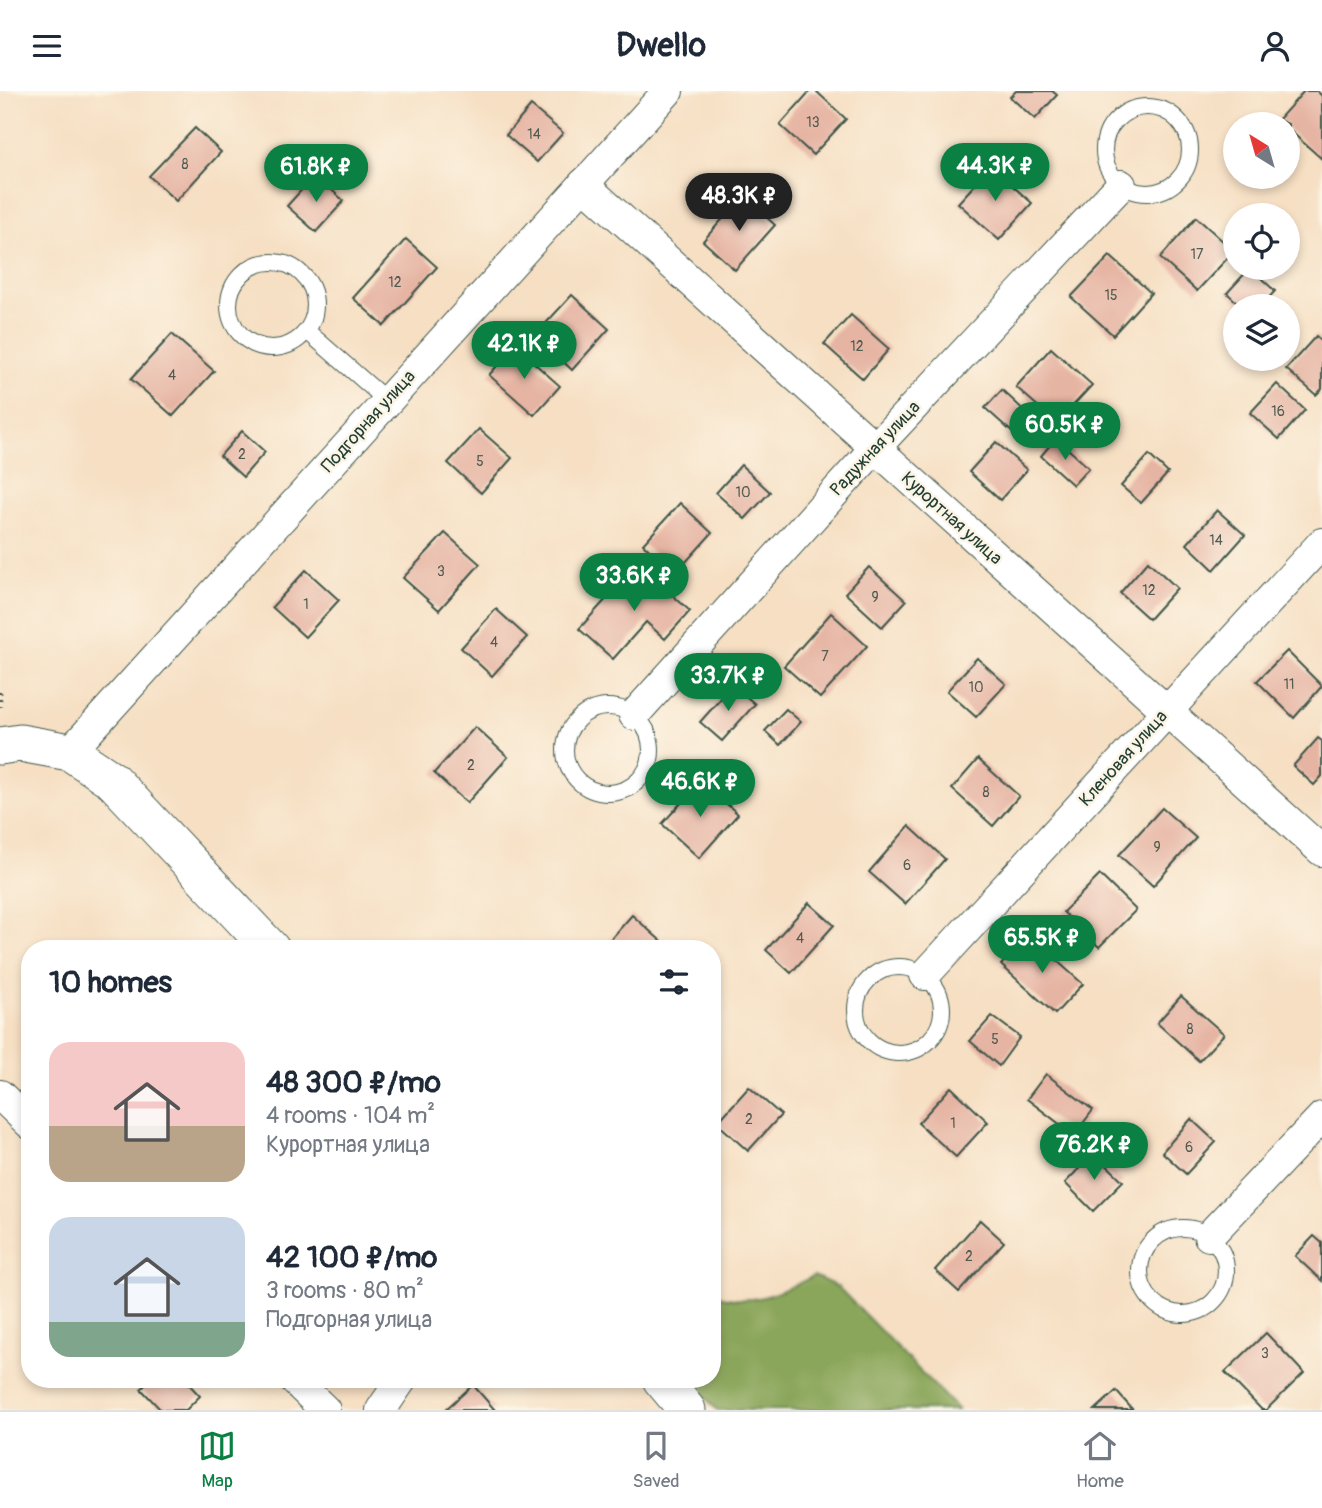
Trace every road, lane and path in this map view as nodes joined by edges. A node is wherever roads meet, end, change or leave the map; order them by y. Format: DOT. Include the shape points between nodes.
graph roads {
  1 [pos="668,91"];
  2 [pos="583,184"];
  3 [pos="1121,185"];
  4 [pos="307,331"];
  5 [pos="386,400"];
  6 [pos="875,448"];
  7 [pos="1322,543"];
  8 [pos="0,692"];
  9 [pos="0,707"];
  10 [pos="1166,710"];
  11 [pos="634,715"];
  12 [pos="0,746"];
  13 [pos="70,752"];
  14 [pos="1322,851"];
  15 [pos="263,940"];
  16 [pos="925,975"];
  17 [pos="0,1095"];
  18 [pos="21,1115"];
  19 [pos="1322,1117"];
  20 [pos="1209,1236"];
  21 [pos="302,1388"];
  22 [pos="396,1388"];
  23 [pos="669,1388"];
  24 [pos="325,1410"];
  25 [pos="381,1410"];
  26 [pos="687,1410"];
  1 -- 2 [label="street, Подгорная улица"];
  2 -- 5 [label="street, Подгорная улица"];
  2 -- 6 [label="street, Курортная улица"];
  3 -- 3 [label="lane" via="1104,160 1104,144 1117,118 1144,106 1173,115 1189,137 1188,164 1182,176 1160,191 1146,193"];
  3 -- 6 [label="street, Радужная улица"];
  4 -- 4 [label="lane" via="297,341 271,349 246,340 236,330 229,305 237,279 248,268 277,262 292,266 304,275 316,302"];
  4 -- 5 [label="lane"];
  5 -- 13 [label="street, Подгорная улица"];
  6 -- 10 [label="street, Курортная улица"];
  6 -- 11 [label="street, Радужная улица"];
  7 -- 10 [label="street, Кленовая улица"];
  8 -- 9 [label="path"];
  10 -- 14 [label="street, Курортная улица"];
  10 -- 16 [label="street, Кленовая улица"];
  11 -- 11 [label="lane" via="650,740 651,755 638,782 610,793 582,785 572,775 564,749 573,723 583,714 608,706"];
  12 -- 13 [label="street" via="20,743"];
  13 -- 15 [label="street" via="112,780"];
  16 -- 16 [label="lane" via="936,986 942,1007 938,1029 916,1050 902,1053 873,1045 858,1023 858,996 864,984 874,974 900,966"];
  17 -- 18 [label="street"];
  19 -- 20 [label="street"];
  20 -- 20 [label="lane" via="1218,1245 1226,1271 1218,1297 1208,1306 1182,1314 1156,1305 1140,1281 1144,1251 1166,1231 1180,1227"];
  21 -- 24 [label="street"];
  22 -- 25 [label="street"];
  23 -- 26 [label="street"];
}
